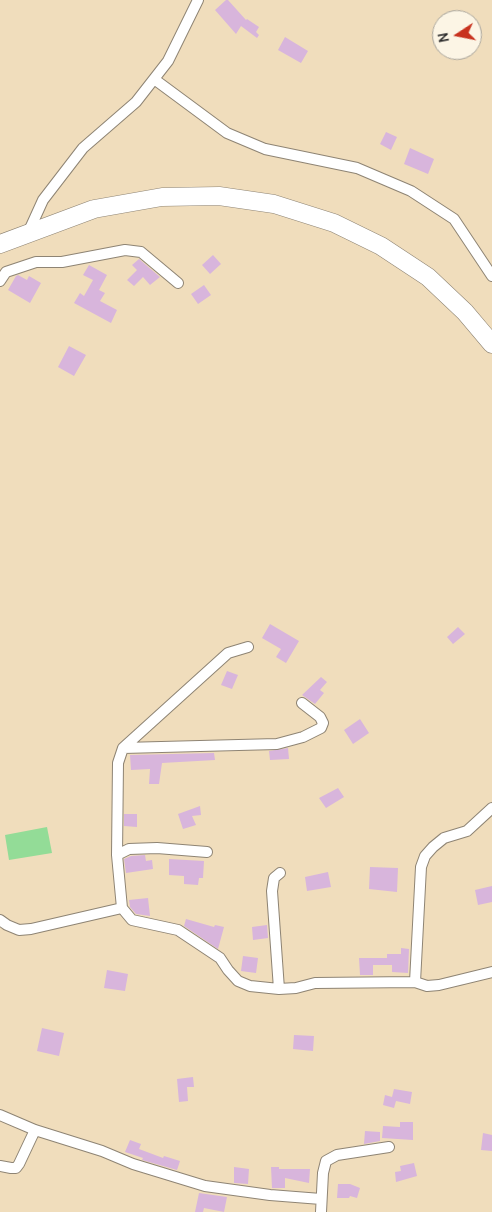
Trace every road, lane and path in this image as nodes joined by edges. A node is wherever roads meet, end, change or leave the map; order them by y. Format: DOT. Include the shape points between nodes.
graph roads {
  1 [pos="198,0"];
  2 [pos="154,79"];
  3 [pos="28,233"];
  4 [pos="0,244"];
  5 [pos="492,276"];
  6 [pos="0,281"];
  7 [pos="178,283"];
  8 [pos="492,344"];
  9 [pos="248,647"];
  10 [pos="302,703"];
  11 [pos="123,748"];
  12 [pos="492,808"];
  13 [pos="207,852"];
  14 [pos="117,855"];
  15 [pos="280,873"];
  16 [pos="122,908"];
  17 [pos="0,920"];
  18 [pos="492,972"];
  19 [pos="415,982"];
  20 [pos="278,989"];
  21 [pos="0,1115"];
  22 [pos="35,1130"];
  23 [pos="390,1148"];
  24 [pos="0,1166"];
  25 [pos="321,1199"];
  26 [pos="321,1212"];
  1 -- 2 [label="street" via="168,61"];
  2 -- 3 [label="street" via="136,102 82,148 43,200"];
  2 -- 5 [label="street" via="227,133 265,149 357,168 411,191 454,219"];
  3 -- 4 [label="highway"];
  3 -- 8 [label="highway" via="94,209 162,197 219,196 274,204 334,223 381,246 428,277 465,312"];
  6 -- 7 [label="street" via="6,272 36,262 62,262 124,250 141,252"];
  9 -- 11 [label="street" via="228,653"];
  10 -- 11 [label="street" via="320,717 322,728 277,744"];
  11 -- 14 [label="street" via="118,763"];
  12 -- 19 [label="street" via="467,831 444,838 425,856 421,867"];
  13 -- 14 [label="street" via="157,848 129,849"];
  14 -- 16 [label="street"];
  15 -- 20 [label="street" via="274,878 272,891"];
  16 -- 17 [label="street" via="31,929 19,930"];
  16 -- 20 [label="street" via="132,920 178,930 220,958 238,981 250,986"];
  18 -- 19 [label="street" via="439,985"];
  19 -- 20 [label="street" via="316,983"];
  21 -- 22 [label="street"];
  22 -- 24 [label="street" via="16,1168"];
  22 -- 25 [label="street" via="205,1186"];
  23 -- 25 [label="street" via="337,1155 326,1161"];
  25 -- 26 [label="street"];
}
